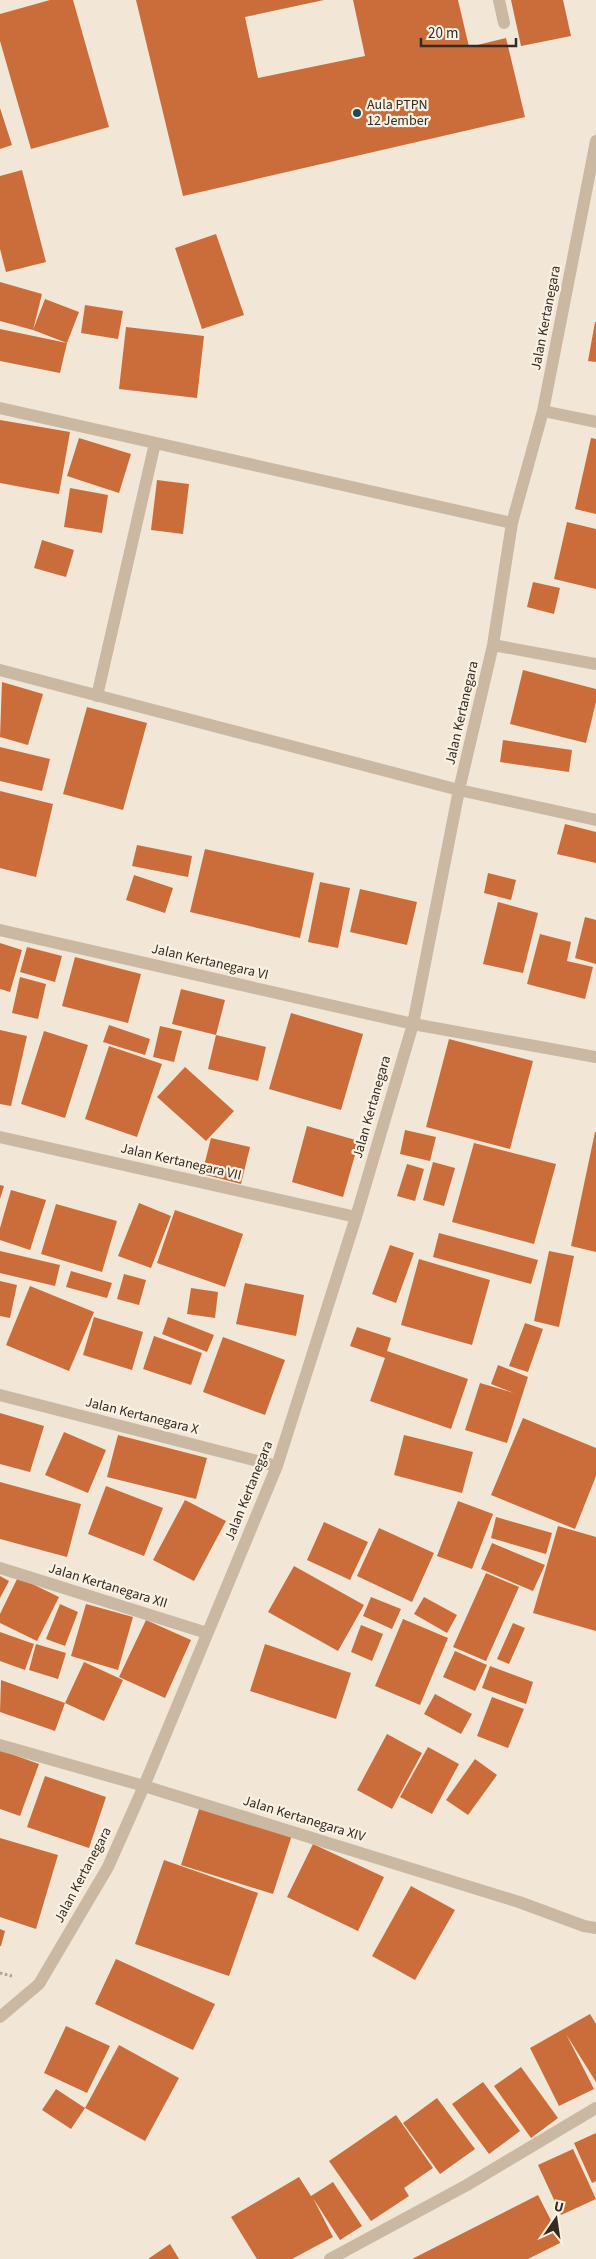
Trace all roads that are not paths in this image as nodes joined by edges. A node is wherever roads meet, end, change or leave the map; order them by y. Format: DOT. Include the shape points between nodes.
graph roads {
  1 [pos="499,0"];
  2 [pos="504,23"];
  3 [pos="596,141"];
  4 [pos="0,408"];
  5 [pos="543,411"];
  6 [pos="596,422"];
  7 [pos="155,443"];
  8 [pos="512,523"];
  9 [pos="493,645"];
  10 [pos="596,664"];
  11 [pos="0,670"];
  12 [pos="97,696"];
  13 [pos="460,790"];
  14 [pos="596,820"];
  15 [pos="0,930"];
  16 [pos="412,1024"];
  17 [pos="596,1057"];
  18 [pos="0,1137"];
  19 [pos="356,1217"];
  20 [pos="0,1395"];
  21 [pos="277,1466"];
  22 [pos="0,1568"];
  23 [pos="207,1633"];
  24 [pos="0,1746"];
  25 [pos="144,1786"];
  26 [pos="596,1928"];
  27 [pos="0,2017"];
  28 [pos="596,2108"];
  29 [pos="330,2259"];
  1 -- 2 [label="street"];
  3 -- 5 [label="street, Jalan Kertanegara"];
  4 -- 7 [label="street"];
  5 -- 6 [label="street"];
  5 -- 8 [label="street, Jalan Kertanegara"];
  7 -- 8 [label="street"];
  7 -- 12 [label="street"];
  8 -- 9 [label="street, Jalan Kertanegara"];
  9 -- 10 [label="street"];
  9 -- 13 [label="street, Jalan Kertanegara"];
  11 -- 12 [label="street"];
  12 -- 13 [label="street"];
  13 -- 14 [label="street"];
  13 -- 16 [label="street, Jalan Kertanegara"];
  15 -- 16 [label="street, Jalan Kertanegara VI"];
  16 -- 17 [label="street"];
  16 -- 19 [label="street, Jalan Kertanegara"];
  18 -- 19 [label="street, Jalan Kertanegara VII"];
  19 -- 21 [label="street, Jalan Kertanegara"];
  20 -- 21 [label="street, Jalan Kertanegara X"];
  21 -- 23 [label="street, Jalan Kertanegara"];
  22 -- 23 [label="street, Jalan Kertanegara XII"];
  23 -- 25 [label="street, Jalan Kertanegara"];
  24 -- 25 [label="street, Jalan Kertanegara XIV"];
  25 -- 26 [label="street, Jalan Kertanegara XIV"];
  25 -- 27 [label="street, Jalan Kertanegara" via="108,1867 39,1984"];
  28 -- 29 [label="street" via="467,2185"];
}
